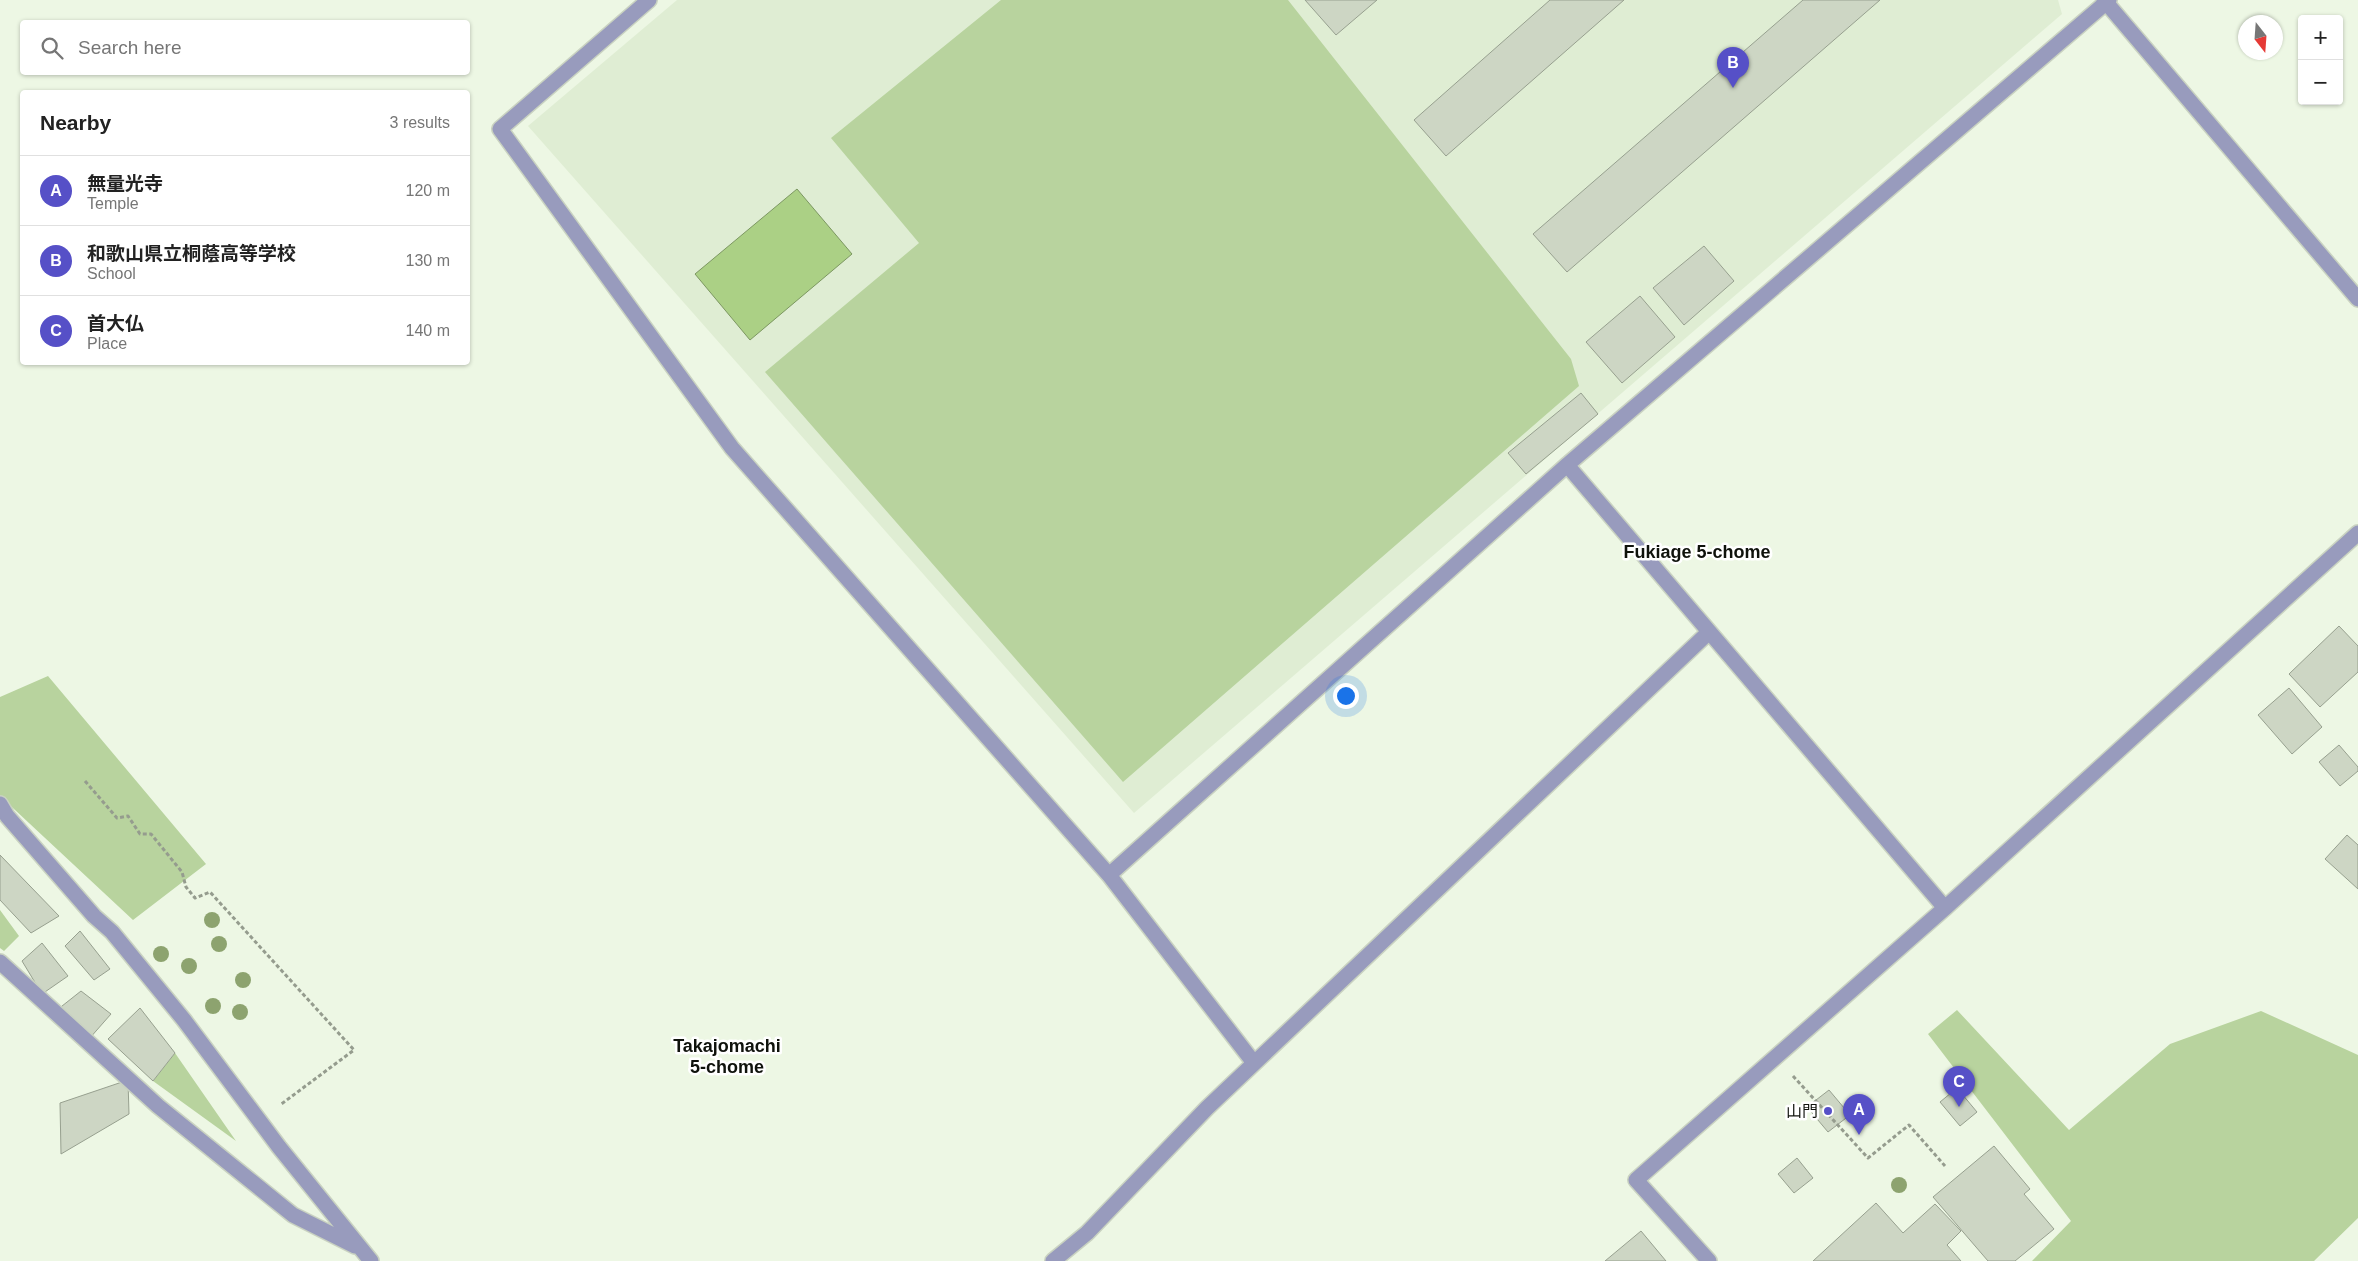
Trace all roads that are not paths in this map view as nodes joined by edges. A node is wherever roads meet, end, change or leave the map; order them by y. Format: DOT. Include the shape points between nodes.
graph roads {
  1 [pos="649,0"];
  2 [pos="2106,1"];
  3 [pos="2358,299"];
  4 [pos="1567,465"];
  5 [pos="2358,533"];
  6 [pos="1709,632"];
  7 [pos="0,804"];
  8 [pos="1108,875"];
  9 [pos="1945,908"];
  10 [pos="0,962"];
  11 [pos="1254,1063"];
  12 [pos="359,1248"];
  13 [pos="371,1261"];
  14 [pos="1053,1261"];
  15 [pos="1709,1261"];
  1 -- 8 [label="street" via="500,129 732,448"];
  2 -- 3 [label="street"];
  2 -- 4 [label="street"];
  4 -- 6 [label="street"];
  4 -- 8 [label="street"];
  5 -- 9 [label="street"];
  6 -- 9 [label="street"];
  6 -- 11 [label="street"];
  7 -- 12 [label="street" via="184,1020"];
  8 -- 11 [label="street"];
  9 -- 15 [label="street" via="1636,1180"];
  10 -- 12 [label="street" via="158,1106 294,1215"];
  11 -- 14 [label="street" via="1087,1233"];
  12 -- 13 [label="street"];
}
